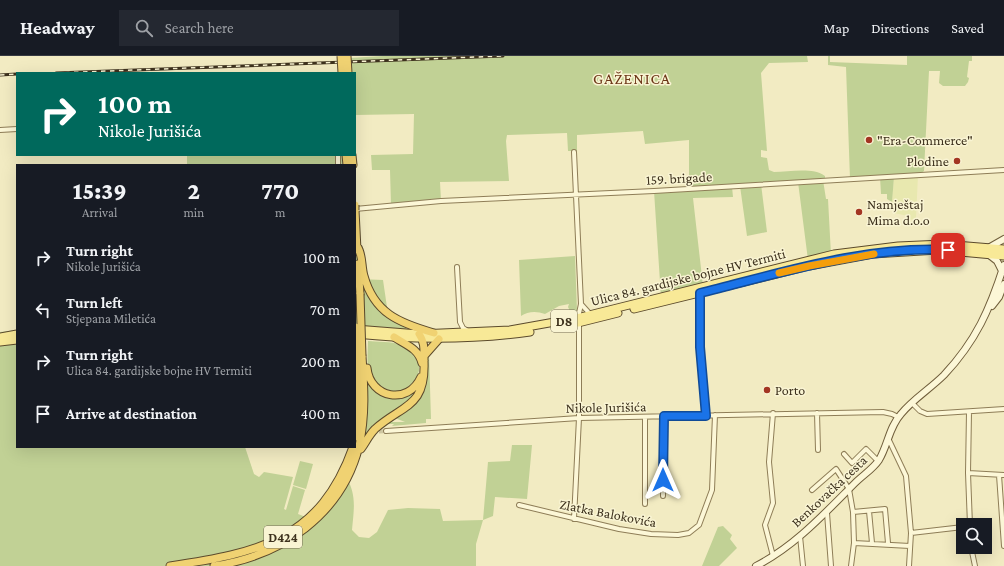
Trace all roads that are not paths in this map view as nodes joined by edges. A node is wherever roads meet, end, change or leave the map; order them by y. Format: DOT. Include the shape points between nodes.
graph roads {
  1 [pos="341,56"];
  2 [pos="347,56"];
  3 [pos="342,72"];
  4 [pos="348,72"];
  5 [pos="16,129"];
  6 [pos="0,130"];
  7 [pos="574,152"];
  8 [pos="1004,170"];
  9 [pos="576,194"];
  10 [pos="356,209"];
  11 [pos="356,226"];
  12 [pos="1004,239"];
  13 [pos="357,246"];
  14 [pos="1004,249"];
  15 [pos="989,251"];
  16 [pos="1004,256"];
  17 [pos="457,267"];
  18 [pos="1003,268"];
  19 [pos="1004,284"];
  20 [pos="700,293"];
  21 [pos="581,304"];
  22 [pos="990,308"];
  23 [pos="590,314"];
  24 [pos="578,320"];
  25 [pos="460,322"];
  26 [pos="356,328"];
  27 [pos="453,333"];
  28 [pos="470,333"];
  29 [pos="16,334"];
  30 [pos="356,334"];
  31 [pos="356,335"];
  32 [pos="421,336"];
  33 [pos="436,336"];
  34 [pos="0,337"];
  35 [pos="394,337"];
  36 [pos="16,340"];
  37 [pos="0,342"];
  38 [pos="359,355"];
  39 [pos="424,356"];
  40 [pos="912,403"];
  41 [pos="1004,409"];
  42 [pos="817,412"];
  43 [pos="969,412"];
  44 [pos="773,413"];
  45 [pos="715,415"];
  46 [pos="664,416"];
  47 [pos="706,416"];
  48 [pos="645,417"];
  49 [pos="898,417"];
  50 [pos="579,418"];
  51 [pos="356,426"];
  52 [pos="386,430"];
  53 [pos="888,438"];
  54 [pos="353,448"];
  55 [pos="818,450"];
  56 [pos="844,454"];
  57 [pos="356,456"];
  58 [pos="878,461"];
  59 [pos="968,473"];
  60 [pos="1002,475"];
  61 [pos="812,490"];
  62 [pos="849,490"];
  63 [pos="663,496"];
  64 [pos="645,504"];
  65 [pos="519,505"];
  66 [pos="869,511"];
  67 [pos="853,512"];
  68 [pos="827,513"];
  69 [pos="970,518"];
  70 [pos="574,519"];
  71 [pos="956,527"];
  72 [pos="911,533"];
  73 [pos="800,536"];
  74 [pos="854,543"];
  75 [pos="872,543"];
  76 [pos="888,543"];
  77 [pos="910,546"];
  78 [pos="1004,546"];
  79 [pos="972,554"];
  80 [pos="773,556"];
  81 [pos="763,564"];
  82 [pos="170,566"];
  83 [pos="214,566"];
  84 [pos="756,566"];
  85 [pos="803,566"];
  86 [pos="831,566"];
  87 [pos="851,566"];
  88 [pos="909,566"];
  89 [pos="975,566"];
  1 -- 3 [label="highway, bridge"];
  2 -- 4 [label="highway, bridge"];
  5 -- 6 [label="street"];
  7 -- 9 [label="street"];
  8 -- 9 [label="street, 159. brigade"];
  9 -- 10 [label="street, 159. brigade" via="441,201"];
  9 -- 21 [label="street"];
  11 -- 13 [label="highway, D424"];
  12 -- 15 [label="main road"];
  13 -- 33 [label="highway" via="361,251 367,285 378,304 404,324"];
  13 -- 38 [label="highway, D424, bridge"];
  14 -- 15 [label="main road, Ulica 84. gardijske bojne HV Termiti / D8"];
  15 -- 16 [label="main road, Ulica 84. gardijske bojne HV Termiti / D8"];
  15 -- 18 [label="main road"];
  15 -- 20 [label="main road, Ulica 84. gardijske bojne HV Termiti / D8" via="938,250 873,254 809,266"];
  15 -- 23 [label="main road, Ulica 84. gardijske bojne HV Termiti / D8" via="942,244 834,254"];
  17 -- 25 [label="street"];
  18 -- 22 [label="main road, Benkovačka cesta"];
  19 -- 22 [label="main road, Benkovačka cesta" via="996,302"];
  20 -- 24 [label="main road, Ulica 84. gardijske bojne HV Termiti / D8"];
  20 -- 47 [label="street" via="700,347"];
  21 -- 23 [label="street"];
  21 -- 24 [label="street"];
  22 -- 40 [label="main road, Benkovačka cesta" via="962,355"];
  23 -- 24 [label="main road, Ulica 84. gardijske bojne HV Termiti / D8"];
  24 -- 28 [label="main road, Ulica 84. gardijske bojne HV Termiti / D8"];
  24 -- 33 [label="main road, Ulica 84. gardijske bojne HV Termiti / D8" via="518,334"];
  24 -- 50 [label="street"];
  25 -- 27 [label="street"];
  25 -- 28 [label="street"];
  26 -- 32 [label="main road, Ulica 84. gardijske bojne HV Termiti / D8"];
  27 -- 28 [label="main road, Ulica 84. gardijske bojne HV Termiti / D8"];
  27 -- 33 [label="main road, Ulica 84. gardijske bojne HV Termiti / D8"];
  29 -- 34 [label="main road"];
  30 -- 35 [label="main road, Ulica 84. gardijske bojne HV Termiti / D8"];
  31 -- 38 [label="highway, D424, bridge"];
  32 -- 33 [label="main road, Ulica 84. gardijske bojne HV Termiti / D8"];
  32 -- 35 [label="main road, Ulica 84. gardijske bojne HV Termiti / D8"];
  32 -- 39 [label="highway"];
  33 -- 39 [label="highway"];
  35 -- 38 [label="highway" via="411,346 422,362 418,383 408,392 391,396 378,390 369,379 366,360"];
  36 -- 37 [label="main road"];
  38 -- 51 [label="highway, D424"];
  38 -- 57 [label="highway, D424" via="365,403 363,427"];
  39 -- 57 [label="highway" via="423,382 416,398 409,406 374,430"];
  40 -- 43 [label="street" via="927,414"];
  40 -- 49 [label="main road, Benkovačka cesta"];
  41 -- 43 [label="street"];
  42 -- 44 [label="street, Nikole Jurišića"];
  42 -- 49 [label="street, Nikole Jurišića" via="883,412"];
  42 -- 55 [label="street"];
  43 -- 59 [label="street"];
  44 -- 45 [label="street, Nikole Jurišića"];
  44 -- 80 [label="street" via="769,462 773,503 765,525"];
  45 -- 47 [label="street, Nikole Jurišića"];
  45 -- 70 [label="street, Zlatka Balokovića" via="713,485 695,530 678,535 651,534"];
  46 -- 47 [label="street, Nikole Jurišića"];
  46 -- 48 [label="street, Nikole Jurišića"];
  46 -- 63 [label="street"];
  48 -- 50 [label="street, Nikole Jurišića"];
  48 -- 64 [label="street"];
  49 -- 53 [label="main road, Benkovačka cesta"];
  50 -- 52 [label="street, Nikole Jurišića"];
  50 -- 70 [label="street"];
  53 -- 58 [label="main road, Benkovačka cesta"];
  53 -- 72 [label="street" via="906,476"];
  54 -- 82 [label="highway, D424" via="331,492 308,519 292,531 258,549"];
  56 -- 58 [label="street" via="852,463 866,449"];
  57 -- 83 [label="highway, D424" via="338,493 318,517 300,533 263,553"];
  58 -- 62 [label="main road, Benkovačka cesta"];
  59 -- 60 [label="street"];
  59 -- 69 [label="street"];
  60 -- 78 [label="street"];
  61 -- 62 [label="street" via="836,469"];
  62 -- 67 [label="street"];
  62 -- 68 [label="main road, Benkovačka cesta"];
  65 -- 70 [label="street, Zlatka Balokovića"];
  66 -- 67 [label="street"];
  66 -- 75 [label="street"];
  66 -- 76 [label="street" via="885,509"];
  67 -- 74 [label="street"];
  68 -- 73 [label="main road, Benkovačka cesta"];
  68 -- 86 [label="street"];
  71 -- 72 [label="street"];
  72 -- 77 [label="street"];
  73 -- 80 [label="main road, Benkovačka cesta"];
  73 -- 85 [label="street"];
  74 -- 75 [label="street"];
  74 -- 87 [label="street"];
  75 -- 76 [label="street"];
  76 -- 77 [label="street"];
  77 -- 88 [label="street"];
  79 -- 89 [label="street"];
  80 -- 81 [label="main road, Benkovačka cesta"];
  81 -- 84 [label="main road, Benkovačka cesta"];
}
